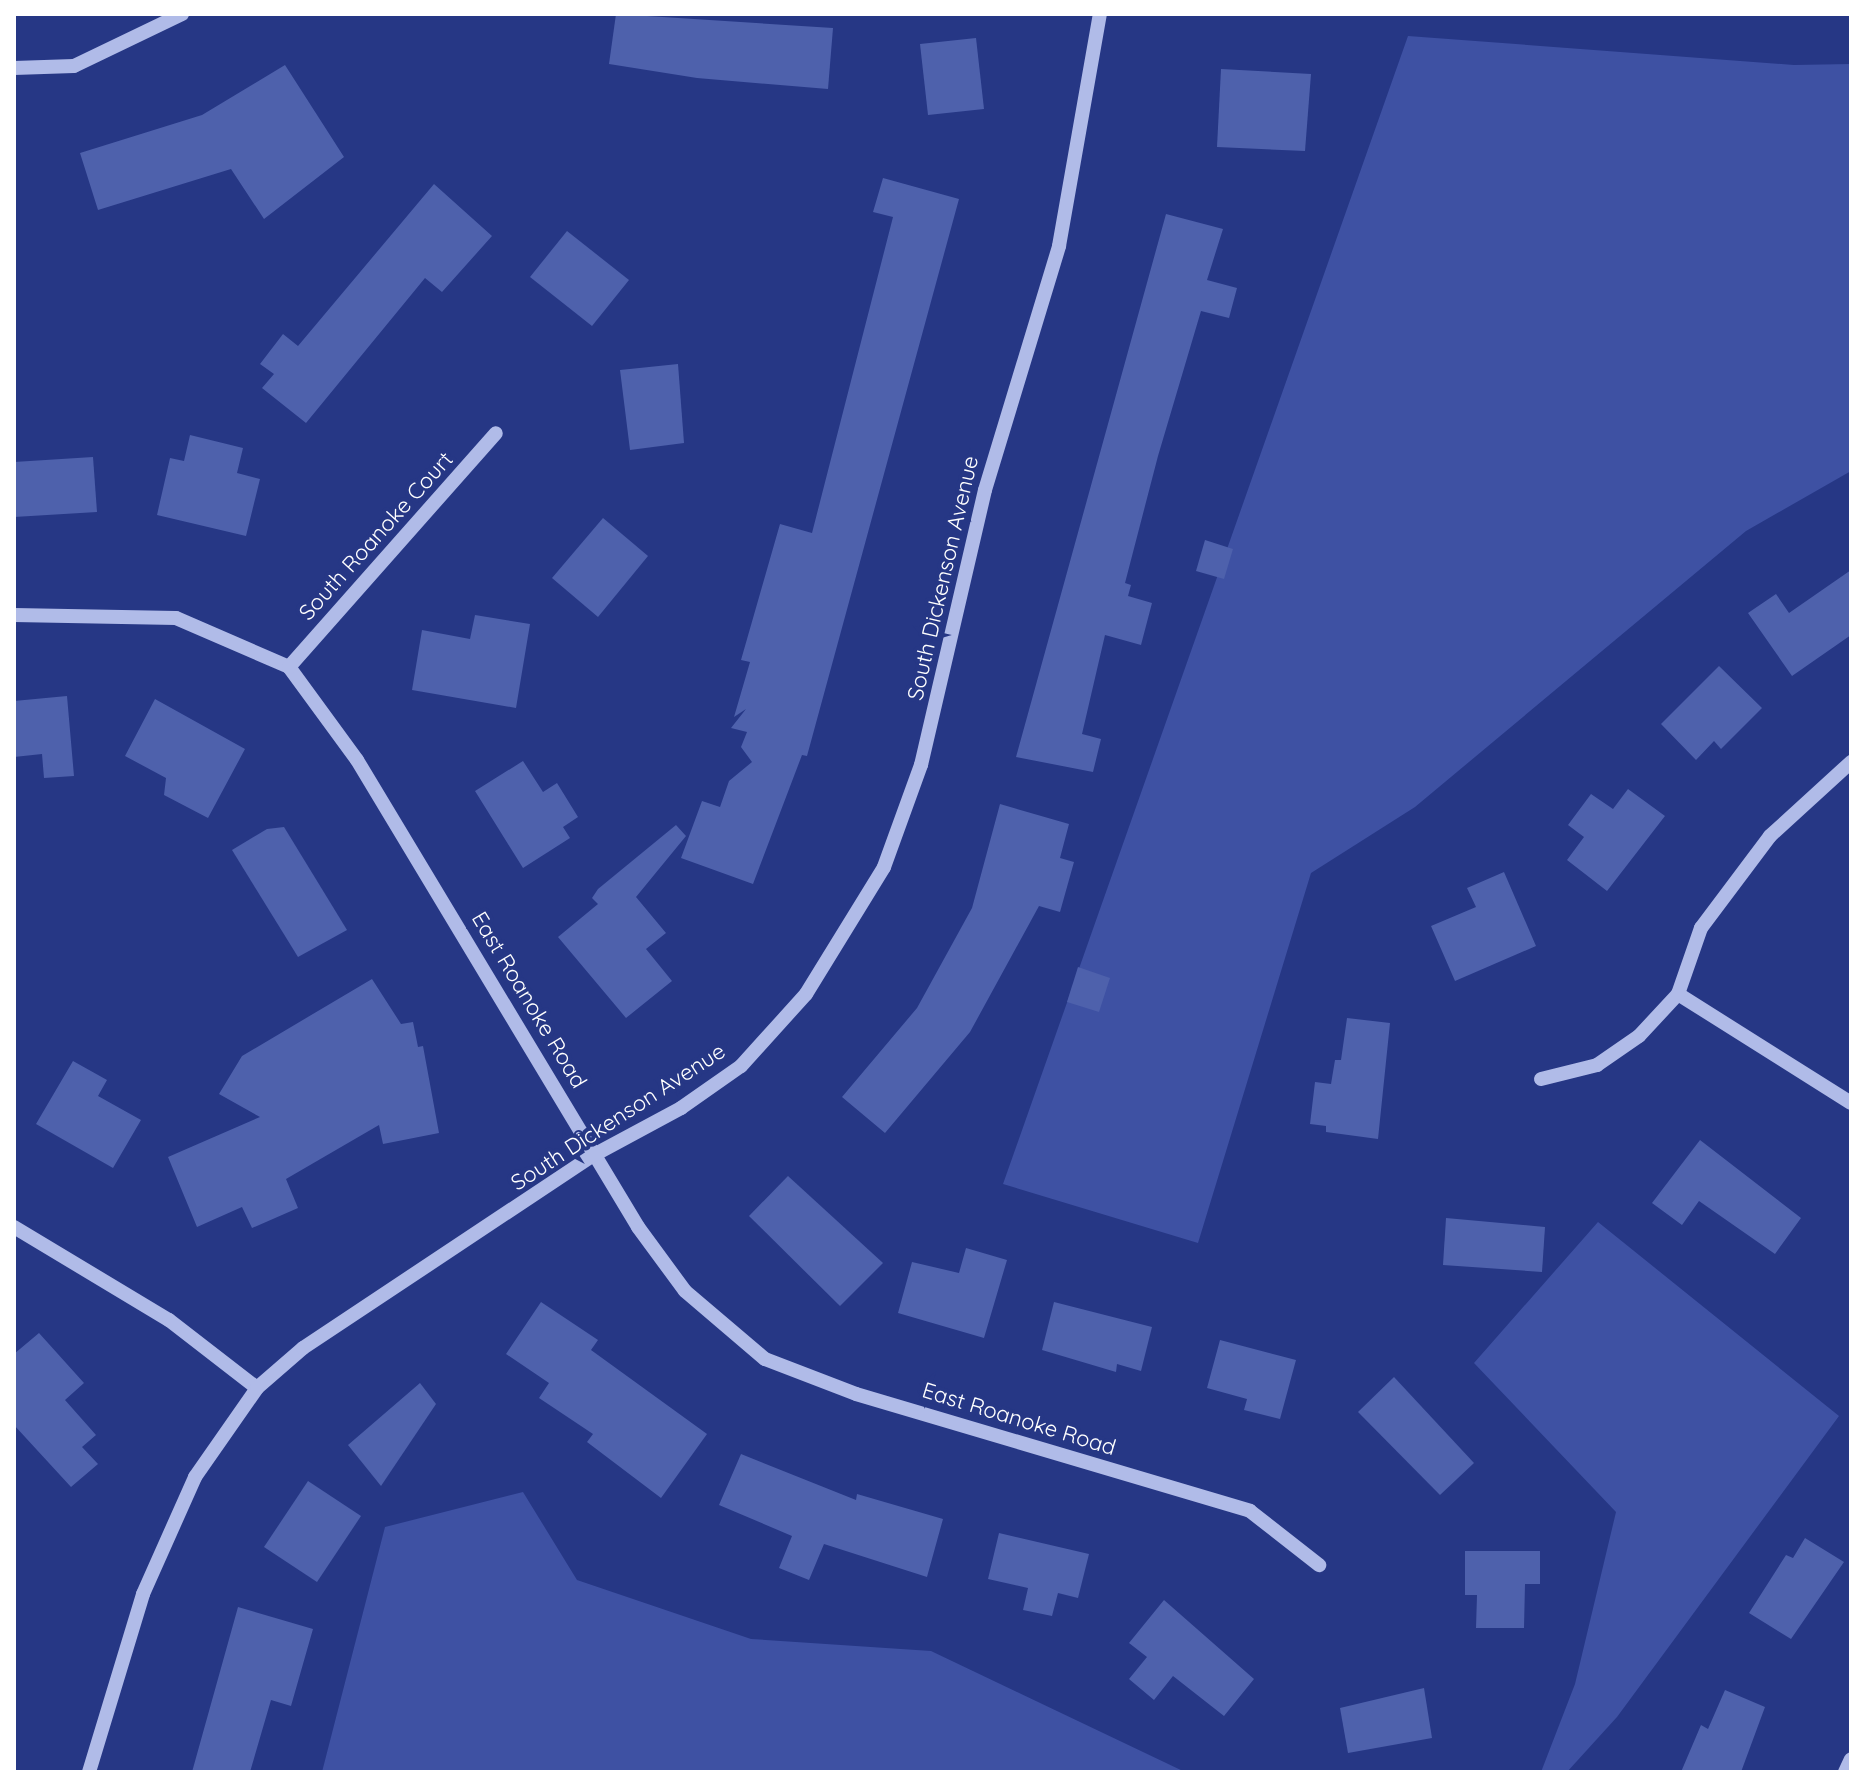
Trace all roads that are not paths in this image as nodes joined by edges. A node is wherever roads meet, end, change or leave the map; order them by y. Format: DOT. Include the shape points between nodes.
graph roads {
  1 [pos="182,14"];
  2 [pos="1100,14"];
  3 [pos="14,68"];
  4 [pos="496,433"];
  5 [pos="14,615"];
  6 [pos="289,667"];
  7 [pos="1851,762"];
  8 [pos="1678,994"];
  9 [pos="1541,1079"];
  10 [pos="1851,1103"];
  11 [pos="592,1156"];
  12 [pos="14,1227"];
  13 [pos="257,1388"];
  14 [pos="1319,1565"];
  15 [pos="1851,1759"];
  16 [pos="89,1772"];
  17 [pos="1845,1772"];
  1 -- 3 [label="street" via="74,66"];
  2 -- 11 [label="street, South Dickenson Avenue" via="1059,246 985,490 921,765 884,867 806,994 741,1066 681,1108"];
  4 -- 6 [label="street, South Roanoke Court"];
  5 -- 6 [label="street" via="176,618"];
  6 -- 11 [label="street, East Roanoke Road" via="357,760 559,1089"];
  7 -- 8 [label="street" via="1770,836 1701,928"];
  8 -- 9 [label="street" via="1639,1036 1597,1065"];
  8 -- 10 [label="street"];
  11 -- 13 [label="street, South Dickenson Avenue" via="303,1348"];
  11 -- 14 [label="street, East Roanoke Road" via="685,1291 765,1359 856,1394 1250,1511"];
  12 -- 13 [label="street" via="169,1320"];
  13 -- 16 [label="street, South Dickenson Avenue" via="195,1477 143,1594"];
  15 -- 17 [label="street"];
}
